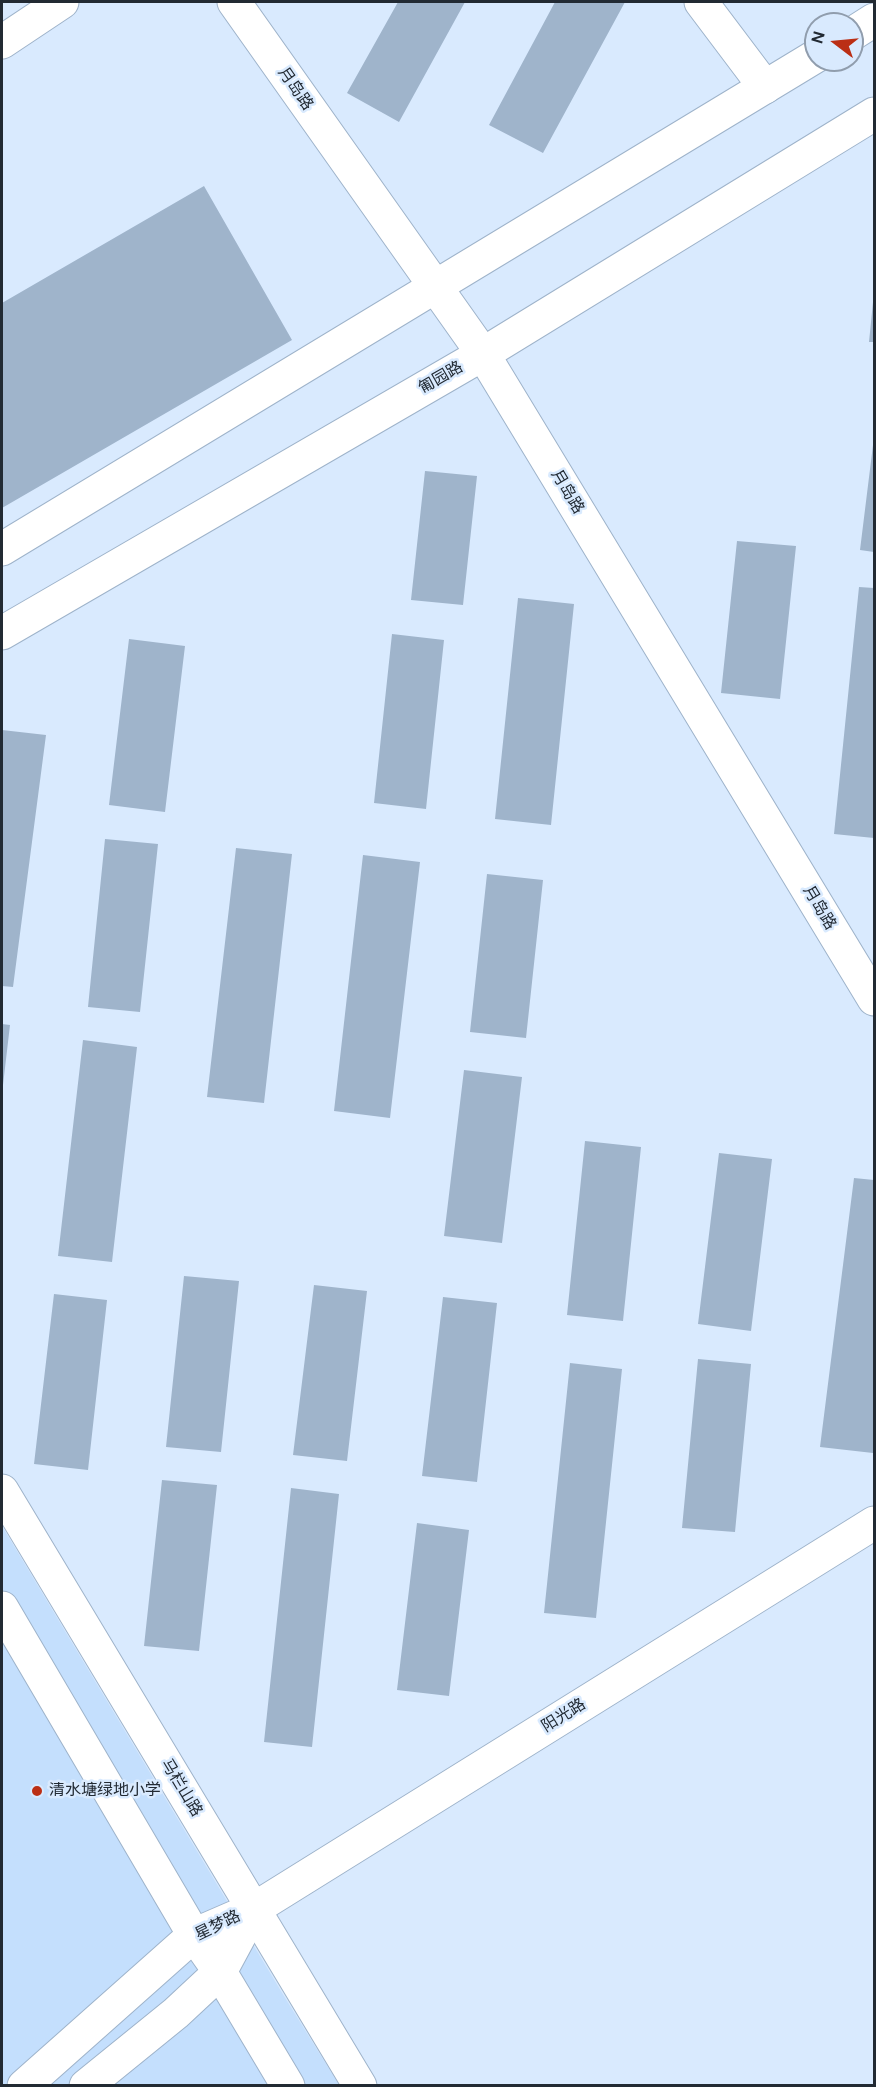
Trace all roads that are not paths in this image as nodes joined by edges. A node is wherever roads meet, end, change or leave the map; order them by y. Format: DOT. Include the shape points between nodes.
graph roads {
  1 [pos="62,2"];
  2 [pos="234,2"];
  3 [pos="701,2"];
  4 [pos="2,42"];
  5 [pos="804,63"];
  6 [pos="765,87"];
  7 [pos="874,114"];
  8 [pos="435,288"];
  9 [pos="483,354"];
  10 [pos="2,549"];
  11 [pos="2,633"];
  12 [pos="874,999"];
  13 [pos="2,1491"];
  14 [pos="874,1523"];
  15 [pos="2,1608"];
  16 [pos="254,1909"];
  17 [pos="194,1935"];
  18 [pos="220,1972"];
  19 [pos="24,2085"];
  20 [pos="86,2085"];
  21 [pos="288,2085"];
  22 [pos="360,2085"];
  1 -- 4 [label="main road"];
  2 -- 8 [label="main road, 月岛路"];
  3 -- 6 [label="main road"];
  5 -- 6 [label="main road"];
  6 -- 8 [label="main road"];
  7 -- 9 [label="main road, 匍园路"];
  8 -- 9 [label="main road, 月岛路"];
  8 -- 10 [label="main road"];
  9 -- 11 [label="main road, 匍园路"];
  9 -- 12 [label="main road, 月岛路"];
  13 -- 16 [label="main road, 马栏山路"];
  14 -- 16 [label="main road, 阳光路"];
  15 -- 17 [label="main road"];
  16 -- 17 [label="main road, 星梦路"];
  16 -- 18 [label="main road, 星梦路"];
  16 -- 22 [label="main road, 马栏山路"];
  17 -- 18 [label="main road"];
  17 -- 19 [label="main road, 星梦路"];
  18 -- 20 [label="main road, 星梦路"];
  18 -- 21 [label="main road"];
}
